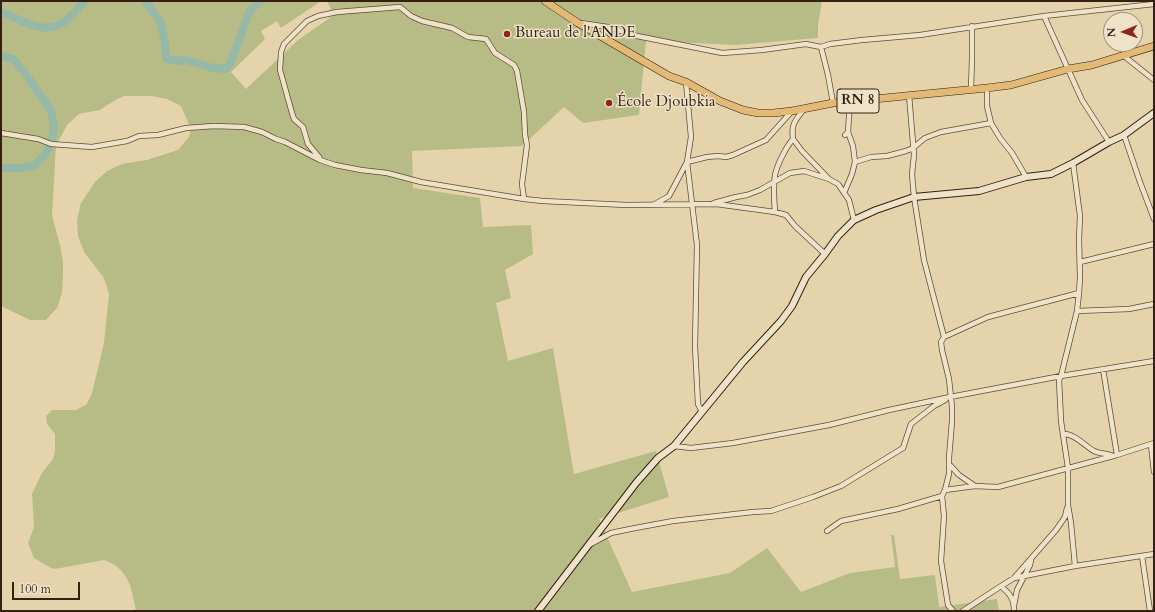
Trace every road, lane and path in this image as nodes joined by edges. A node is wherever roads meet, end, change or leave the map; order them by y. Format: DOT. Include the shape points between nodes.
graph roads {
  1 [pos="545,1"];
  2 [pos="1154,4"];
  3 [pos="1044,16"];
  4 [pos="578,23"];
  5 [pos="972,26"];
  6 [pos="1154,46"];
  7 [pos="822,47"];
  8 [pos="1124,56"];
  9 [pos="1068,69"];
  10 [pos="1154,80"];
  11 [pos="686,82"];
  12 [pos="987,88"];
  13 [pos="971,90"];
  14 [pos="909,95"];
  15 [pos="850,101"];
  16 [pos="833,103"];
  17 [pos="804,109"];
  18 [pos="792,112"];
  19 [pos="1154,114"];
  20 [pos="991,123"];
  21 [pos="1,133"];
  22 [pos="1124,135"];
  23 [pos="793,139"];
  24 [pos="1109,142"];
  25 [pos="913,148"];
  26 [pos="320,160"];
  27 [pos="687,162"];
  28 [pos="855,162"];
  29 [pos="1073,163"];
  30 [pos="1026,178"];
  31 [pos="828,179"];
  32 [pos="775,182"];
  33 [pos="844,193"];
  34 [pos="914,197"];
  35 [pos="524,199"];
  36 [pos="692,204"];
  37 [pos="709,204"];
  38 [pos="1154,204"];
  39 [pos="654,205"];
  40 [pos="1150,208"];
  41 [pos="775,212"];
  42 [pos="1154,219"];
  43 [pos="854,220"];
  44 [pos="1154,244"];
  45 [pos="825,254"];
  46 [pos="1080,262"];
  47 [pos="1079,293"];
  48 [pos="1154,304"];
  49 [pos="1077,311"];
  50 [pos="944,337"];
  51 [pos="1154,361"];
  52 [pos="1103,369"];
  53 [pos="1061,376"];
  54 [pos="950,397"];
  55 [pos="702,412"];
  56 [pos="1063,434"];
  57 [pos="1152,444"];
  58 [pos="674,446"];
  59 [pos="1115,456"];
  60 [pos="949,464"];
  61 [pos="1068,468"];
  62 [pos="1154,472"];
  63 [pos="975,486"];
  64 [pos="945,490"];
  65 [pos="942,496"];
  66 [pos="1068,505"];
  67 [pos="827,530"];
  68 [pos="587,546"];
  69 [pos="1154,554"];
  70 [pos="1142,556"];
  71 [pos="1031,559"];
  72 [pos="1075,566"];
  73 [pos="1023,577"];
  74 [pos="1014,578"];
  75 [pos="1003,588"];
  76 [pos="1014,605"];
  77 [pos="538,611"];
  78 [pos="953,611"];
  79 [pos="963,611"];
  80 [pos="1014,611"];
  81 [pos="1150,611"];
  1 -- 4 [label="main road, RN 8"];
  2 -- 3 [label="street"];
  3 -- 5 [label="street"];
  3 -- 9 [label="street"];
  4 -- 7 [label="street" via="608,27 637,36 722,53 806,44"];
  4 -- 11 [label="main road, RN 8" via="669,76"];
  5 -- 7 [label="street"];
  5 -- 13 [label="street"];
  6 -- 8 [label="main road, RN 8"];
  7 -- 16 [label="street"];
  8 -- 9 [label="main road, RN 8"];
  8 -- 10 [label="street"];
  9 -- 12 [label="main road, RN 8" via="1010,85"];
  9 -- 24 [label="street" via="1082,100"];
  11 -- 18 [label="main road, RN 8" via="720,102 743,110 758,113"];
  11 -- 27 [label="street" via="691,137"];
  12 -- 13 [label="main road, RN 8"];
  12 -- 20 [label="street" via="987,106"];
  13 -- 14 [label="main road, RN 8"];
  14 -- 15 [label="main road, RN 8"];
  14 -- 25 [label="street"];
  15 -- 16 [label="main road, RN 8"];
  15 -- 28 [label="street" via="846,134 853,146"];
  16 -- 17 [label="main road, RN 8"];
  17 -- 18 [label="main road, RN 8"];
  17 -- 23 [label="street" via="793,125"];
  18 -- 27 [label="street" via="766,140 726,157 707,157"];
  19 -- 22 [label="street"];
  20 -- 25 [label="street" via="942,132 924,138"];
  20 -- 30 [label="street"];
  21 -- 26 [label="street" via="38,139 51,144 92,147 186,128 244,127 262,132"];
  22 -- 24 [label="street"];
  22 -- 40 [label="street"];
  23 -- 31 [label="street"];
  23 -- 32 [label="street" via="787,146 775,174"];
  24 -- 29 [label="street"];
  25 -- 28 [label="street"];
  25 -- 34 [label="street"];
  26 -- 35 [label="street" via="429,183"];
  26 -- 35 [label="street" via="308,144 303,126 292,113 280,70 284,44 307,21 318,16 400,7 422,21 452,28 468,37 486,39 495,53 514,65 524,112 524,135 527,145 522,184"];
  27 -- 36 [label="street"];
  27 -- 39 [label="street" via="669,196"];
  28 -- 33 [label="street"];
  29 -- 30 [label="street" via="1051,174"];
  29 -- 46 [label="street" via="1080,216"];
  30 -- 34 [label="street" via="979,191"];
  31 -- 32 [label="street" via="804,171 790,173"];
  31 -- 33 [label="street" via="838,184"];
  32 -- 37 [label="street" via="746,195"];
  32 -- 41 [label="street"];
  33 -- 43 [label="street"];
  34 -- 43 [label="street"];
  34 -- 50 [label="street" via="924,260"];
  35 -- 39 [label="street"];
  36 -- 37 [label="street"];
  36 -- 39 [label="street"];
  36 -- 55 [label="street" via="697,245 695,346 698,404"];
  37 -- 41 [label="street"];
  38 -- 40 [label="street"];
  40 -- 42 [label="street"];
  41 -- 45 [label="street" via="786,215"];
  43 -- 45 [label="street"];
  44 -- 46 [label="street"];
  45 -- 55 [label="street" via="806,277 792,306 781,321"];
  46 -- 47 [label="street"];
  47 -- 49 [label="street"];
  47 -- 50 [label="street" via="988,317"];
  48 -- 49 [label="street" via="1130,309"];
  49 -- 53 [label="street"];
  50 -- 54 [label="street" via="941,342"];
  51 -- 52 [label="street"];
  52 -- 53 [label="street"];
  52 -- 59 [label="street"];
  53 -- 54 [label="street"];
  53 -- 56 [label="street" via="1059,380"];
  54 -- 58 [label="street" via="829,425 733,443 691,448"];
  54 -- 60 [label="street" via="952,421"];
  54 -- 68 [label="street" via="911,424 903,448 841,486 771,511 673,521 630,529 611,533"];
  55 -- 58 [label="street"];
  56 -- 59 [label="street" via="1070,434 1096,452"];
  56 -- 61 [label="street"];
  57 -- 59 [label="street"];
  57 -- 62 [label="street"];
  58 -- 68 [label="street" via="658,458 636,483"];
  59 -- 61 [label="street"];
  60 -- 63 [label="street"];
  60 -- 64 [label="street"];
  61 -- 63 [label="street" via="998,487"];
  61 -- 66 [label="street"];
  63 -- 64 [label="street"];
  64 -- 65 [label="street"];
  65 -- 67 [label="street" via="842,521"];
  65 -- 78 [label="street" via="942,561 948,605"];
  66 -- 71 [label="street" via="1065,517"];
  66 -- 72 [label="street"];
  68 -- 77 [label="street"];
  69 -- 70 [label="street"];
  70 -- 72 [label="street"];
  70 -- 81 [label="street"];
  71 -- 73 [label="street"];
  71 -- 74 [label="street"];
  72 -- 73 [label="street"];
  73 -- 74 [label="street"];
  73 -- 76 [label="street"];
  74 -- 79 [label="street"];
  75 -- 76 [label="street" via="1014,600"];
  76 -- 80 [label="street"];
}
